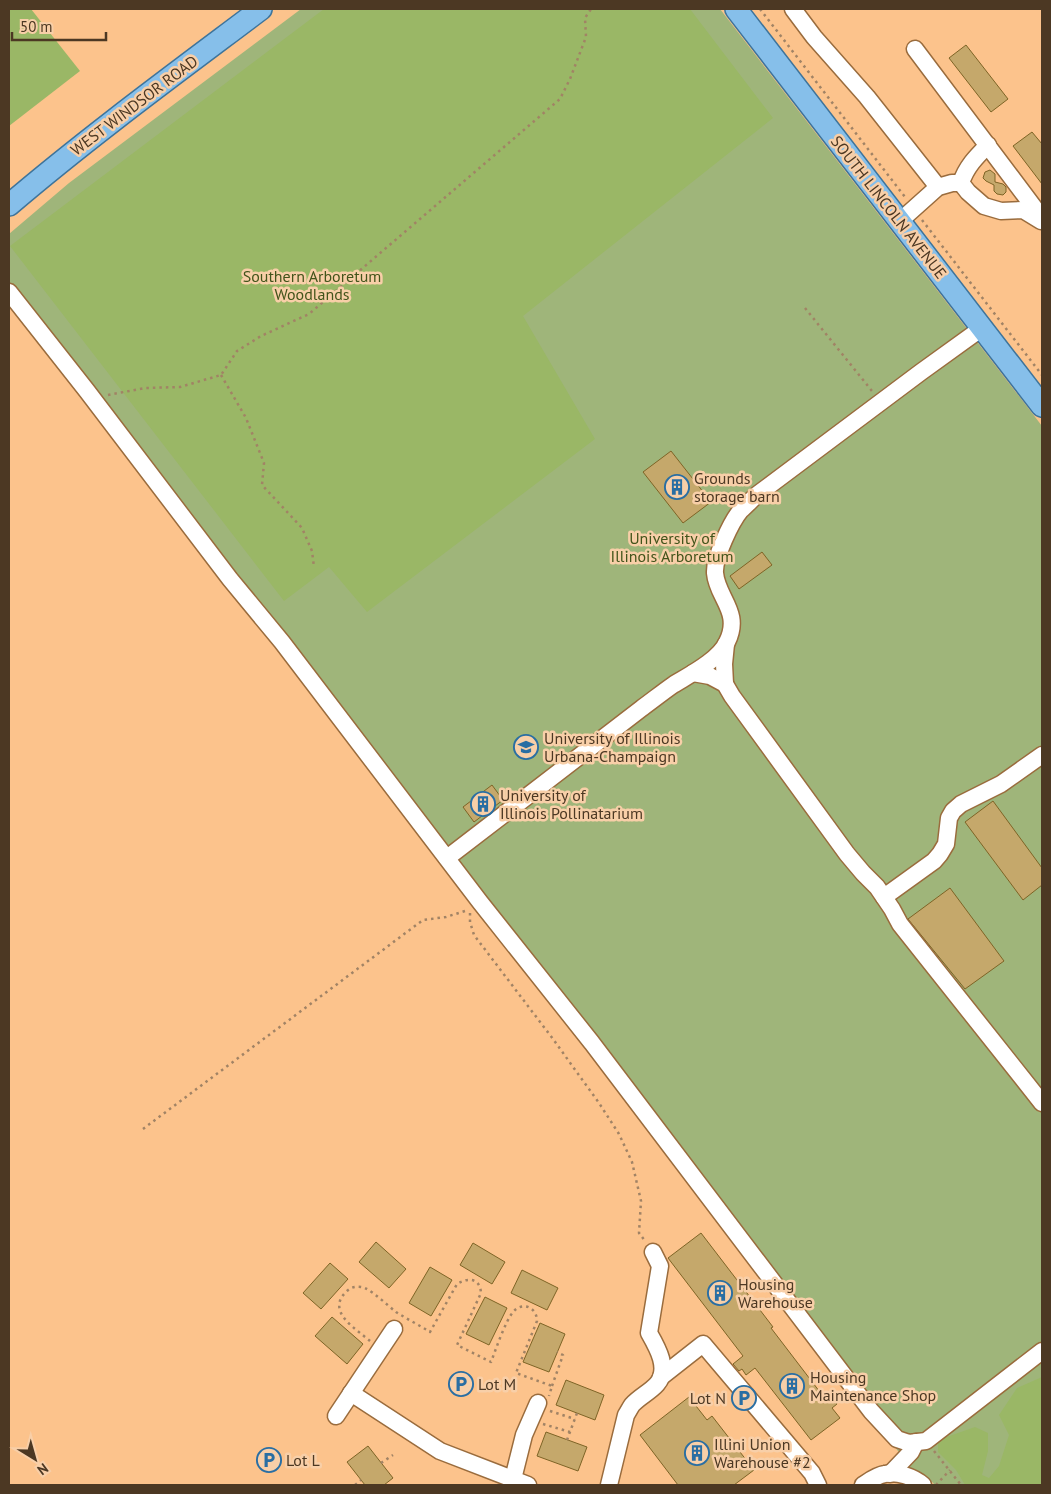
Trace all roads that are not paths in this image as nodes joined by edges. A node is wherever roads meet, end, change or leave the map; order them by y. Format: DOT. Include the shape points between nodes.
graph roads {
  1 [pos="261,9"];
  2 [pos="736,9"];
  3 [pos="793,9"];
  4 [pos="915,49"];
  5 [pos="988,145"];
  6 [pos="961,183"];
  7 [pos="938,187"];
  8 [pos="9,205"];
  9 [pos="907,215"];
  10 [pos="1042,218"];
  11 [pos="1042,222"];
  12 [pos="9,292"];
  13 [pos="982,328"];
  14 [pos="1042,405"];
  15 [pos="726,644"];
  16 [pos="693,673"];
  17 [pos="725,684"];
  18 [pos="1042,755"];
  19 [pos="447,858"];
  20 [pos="884,897"];
  21 [pos="1042,1103"];
  22 [pos="653,1252"];
  23 [pos="394,1329"];
  24 [pos="1042,1351"];
  25 [pos="661,1377"];
  26 [pos="351,1393"];
  27 [pos="543,1405"];
  28 [pos="336,1416"];
  29 [pos="921,1442"];
  30 [pos="890,1474"];
  31 [pos="520,1482"];
  32 [pos="609,1485"];
  33 [pos="818,1485"];
  34 [pos="863,1485"];
  35 [pos="923,1485"];
  1 -- 8 [label="main road, WEST WINDSOR ROAD" via="64,158"];
  2 -- 9 [label="main road, SOUTH LINCOLN AVENUE"];
  3 -- 7 [label="street"];
  4 -- 5 [label="street"];
  5 -- 6 [label="street" via="971,163"];
  5 -- 10 [label="street"];
  6 -- 7 [label="street"];
  6 -- 11 [label="street" via="984,206 1001,211 1023,210"];
  7 -- 9 [label="street"];
  9 -- 13 [label="main road, SOUTH LINCOLN AVENUE"];
  12 -- 19 [label="street"];
  13 -- 14 [label="main road, SOUTH LINCOLN AVENUE"];
  13 -- 15 [label="street" via="758,494 740,511 720,549 715,574 731,617 731,631"];
  15 -- 16 [label="street"];
  15 -- 17 [label="street"];
  16 -- 17 [label="street" via="710,676"];
  16 -- 19 [label="street" via="672,685"];
  17 -- 20 [label="street" via="841,846"];
  18 -- 20 [label="street" via="1001,784 953,811 948,818 946,844 940,854"];
  19 -- 29 [label="street" via="592,1043 871,1411 897,1439 909,1444"];
  20 -- 21 [label="street" via="900,924"];
  22 -- 25 [label="street" via="660,1266 649,1333 660,1356"];
  23 -- 26 [label="street"];
  24 -- 29 [label="street"];
  25 -- 32 [label="street" via="626,1415"];
  25 -- 33 [label="street" via="703,1344 812,1473"];
  26 -- 28 [label="street"];
  26 -- 31 [label="street" via="440,1451"];
  27 -- 31 [label="street" via="524,1435"];
  29 -- 30 [label="street"];
  30 -- 34 [label="street"];
  30 -- 35 [label="street" via="902,1474"];
}
